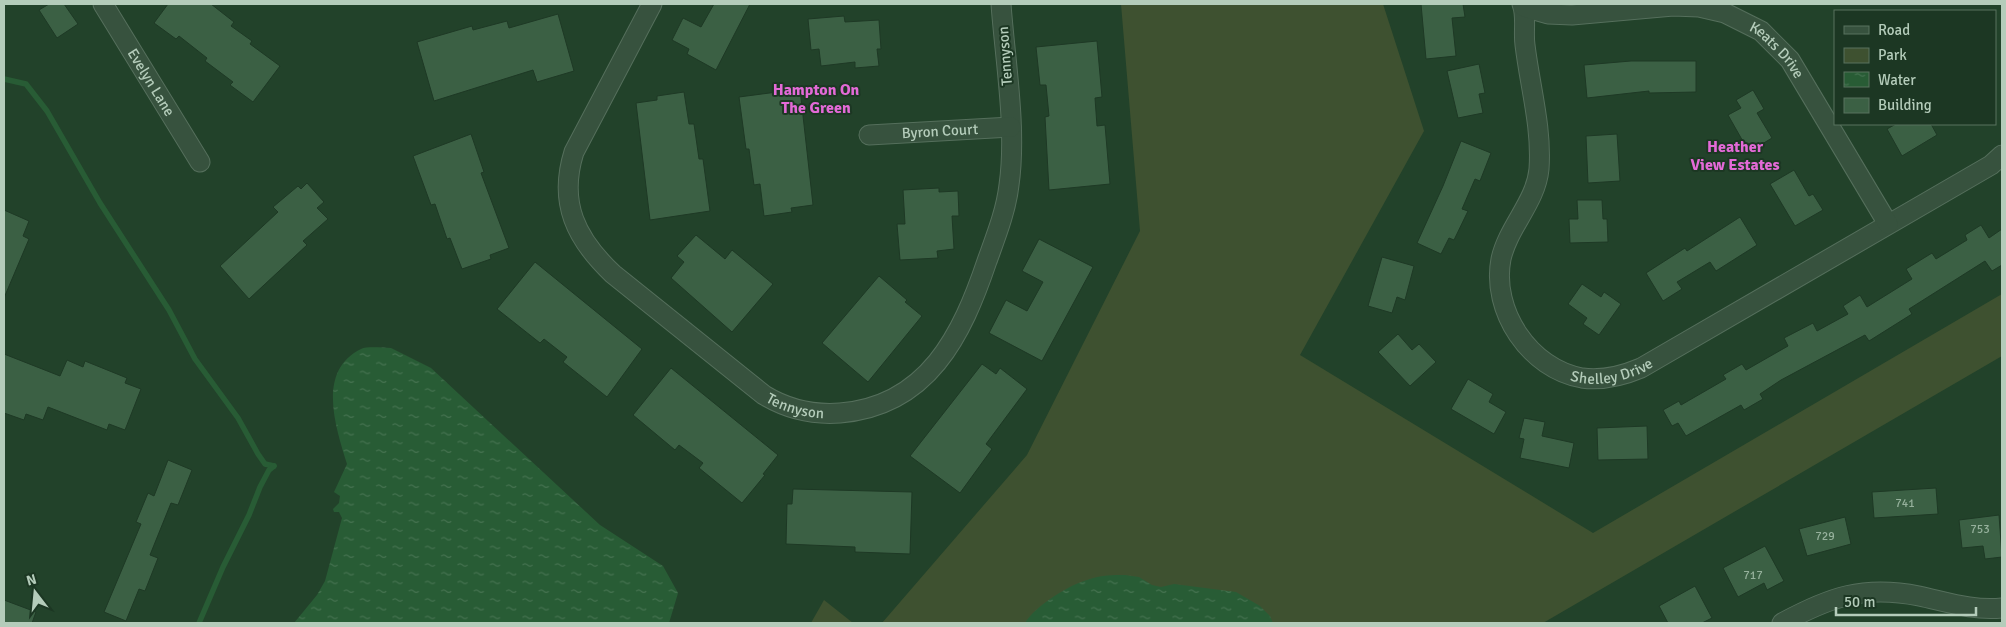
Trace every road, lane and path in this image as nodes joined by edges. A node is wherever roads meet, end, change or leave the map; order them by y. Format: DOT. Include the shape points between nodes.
graph roads {
  1 [pos="102,4"];
  2 [pos="652,4"];
  3 [pos="1001,4"];
  4 [pos="1524,5"];
  5 [pos="1011,127"];
  6 [pos="869,135"];
  7 [pos="2002,155"];
  8 [pos="200,162"];
  9 [pos="1888,224"];
  10 [pos="2002,608"];
  11 [pos="1782,623"];
  1 -- 8 [label="street, Evelyn Lane"];
  2 -- 5 [label="street, Tennyson" via="574,152 568,180 571,213 585,244 613,274 764,395 787,406 803,411 833,413 870,408 912,388 938,361 971,308 997,232 1009,185"];
  3 -- 5 [label="street, Tennyson"];
  4 -- 9 [label="street, Keats Drive" via="1548,14 1572,15 1673,6 1699,7 1725,13 1761,31 1790,60"];
  4 -- 9 [label="street, Shelley Drive" via="1525,43 1540,141 1539,172 1504,251 1501,296 1507,317 1516,332 1535,354 1553,368 1583,378 1606,378 1641,368"];
  5 -- 6 [label="street, Byron Court"];
  7 -- 9 [label="street, Shelley Drive"];
  10 -- 11 [label="street" via="1975,608 1909,594 1868,592 1827,600"];
}
